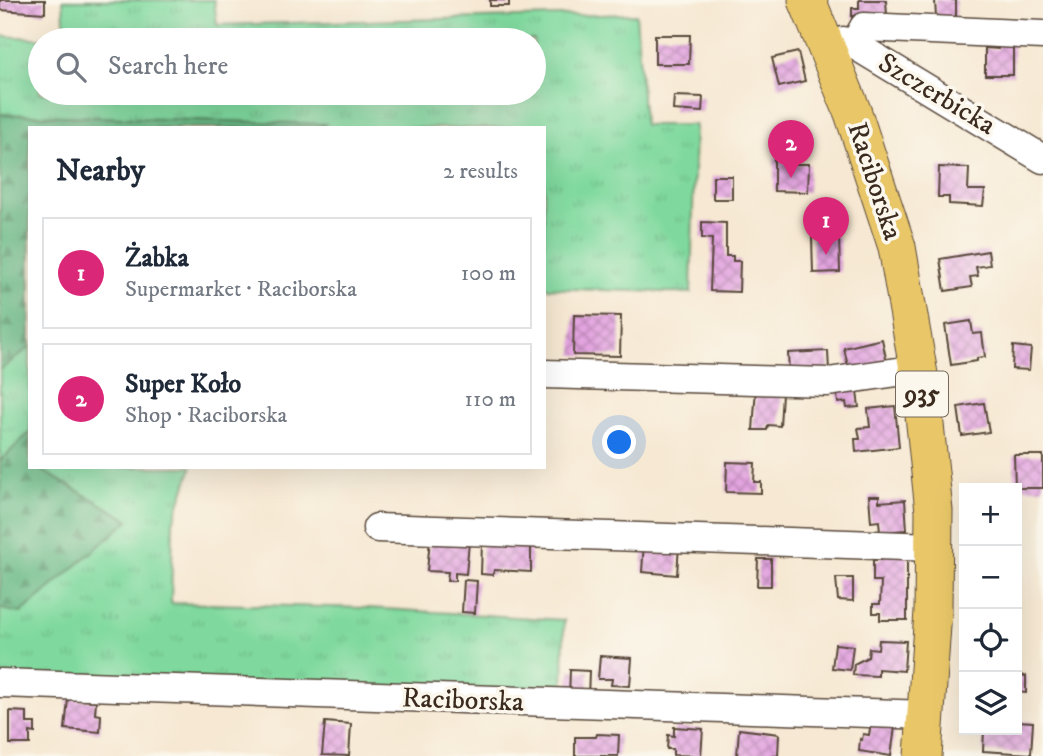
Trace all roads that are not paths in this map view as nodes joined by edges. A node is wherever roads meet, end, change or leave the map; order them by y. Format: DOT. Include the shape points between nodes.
graph roads {
  1 [pos="807,0"];
  2 [pos="1043,35"];
  3 [pos="841,45"];
  4 [pos="1043,159"];
  5 [pos="918,369"];
  6 [pos="546,374"];
  7 [pos="377,528"];
  8 [pos="934,547"];
  9 [pos="0,683"];
  10 [pos="927,715"];
  11 [pos="923,756"];
  1 -- 3 [label="main road, Raciborska / 935"];
  2 -- 3 [label="street" via="864,27"];
  3 -- 4 [label="street, Szczerbicka"];
  3 -- 5 [label="main road, Raciborska / 935" via="853,113 897,247"];
  5 -- 6 [label="street" via="828,382"];
  5 -- 8 [label="main road, Raciborska / 935"];
  7 -- 8 [label="street"];
  8 -- 10 [label="main road, Raciborska / 935"];
  9 -- 10 [label="street, Raciborska"];
  10 -- 11 [label="main road, Raciborska / 935"];
}
